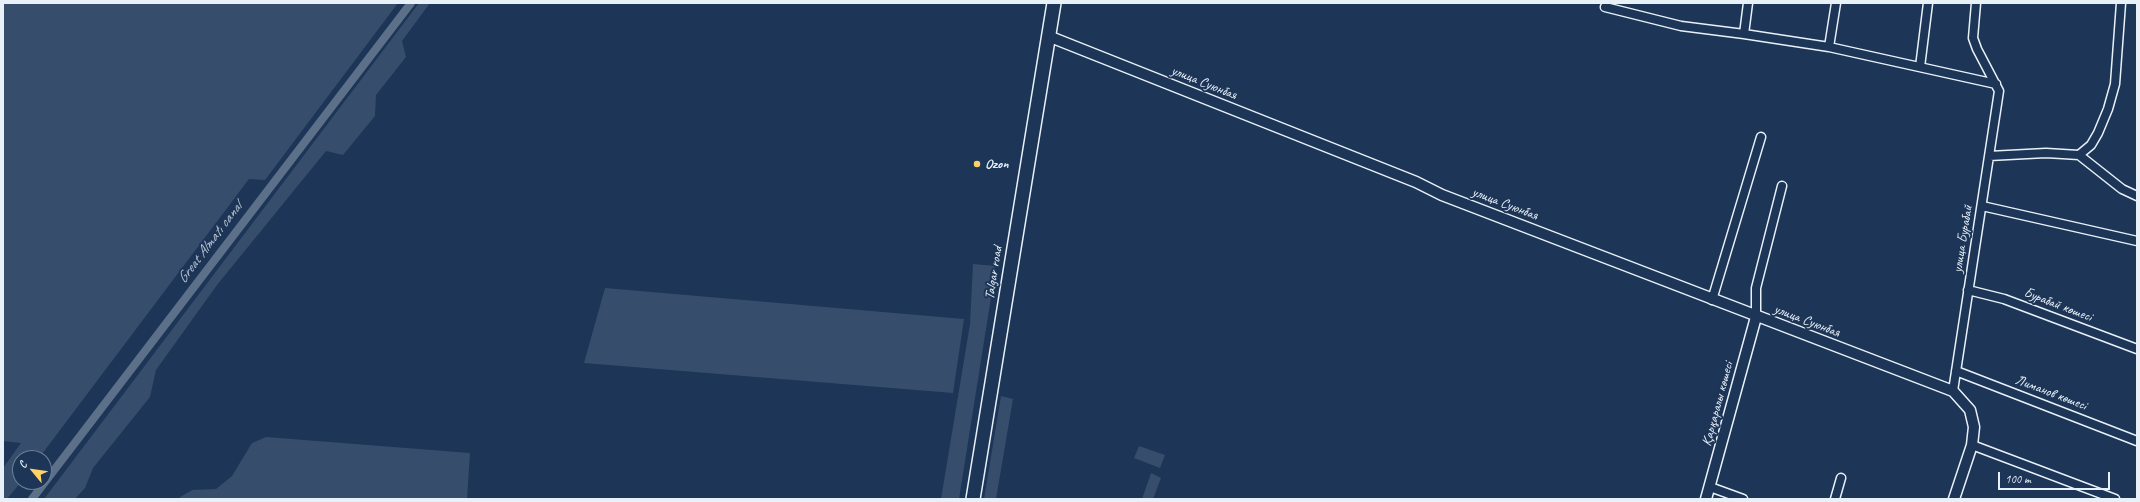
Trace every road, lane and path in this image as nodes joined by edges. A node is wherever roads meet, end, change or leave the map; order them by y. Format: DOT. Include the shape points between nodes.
graph roads {
  1 [pos="1054,3"];
  2 [pos="1748,3"];
  3 [pos="1836,3"];
  4 [pos="1928,3"];
  5 [pos="1976,3"];
  6 [pos="2121,3"];
  7 [pos="1605,7"];
  8 [pos="1744,34"];
  9 [pos="1048,36"];
  10 [pos="1829,47"];
  11 [pos="1920,67"];
  12 [pos="1998,88"];
  13 [pos="1761,137"];
  14 [pos="2079,155"];
  15 [pos="1989,156"];
  16 [pos="1782,186"];
  17 [pos="2137,196"];
  18 [pos="1982,206"];
  19 [pos="2137,241"];
  20 [pos="1968,290"];
  21 [pos="1712,300"];
  22 [pos="1756,317"];
  23 [pos="2137,350"];
  24 [pos="1956,370"];
  25 [pos="1953,391"];
  26 [pos="2137,440"];
  27 [pos="1972,445"];
  28 [pos="1841,478"];
  29 [pos="1710,487"];
  30 [pos="1957,498"];
  31 [pos="973,499"];
  32 [pos="1706,499"];
  33 [pos="1743,499"];
  34 [pos="1835,499"];
  35 [pos="2115,499"];
  1 -- 9 [label="main road"];
  2 -- 8 [label="street"];
  3 -- 10 [label="street"];
  4 -- 11 [label="street"];
  5 -- 12 [label="street" via="1973,38"];
  6 -- 14 [label="street" via="2115,84 2098,133 2091,145"];
  7 -- 8 [label="street" via="1681,26"];
  8 -- 10 [label="street"];
  9 -- 21 [label="street, улица Суюнбая" via="1409,179 1442,195"];
  9 -- 31 [label="main road"];
  10 -- 11 [label="street"];
  11 -- 12 [label="street"];
  12 -- 15 [label="street, улица Бурабай"];
  13 -- 21 [label="street"];
  14 -- 15 [label="street" via="2046,153"];
  14 -- 17 [label="street" via="2122,189"];
  15 -- 18 [label="street, улица Бурабай"];
  16 -- 22 [label="street" via="1756,288"];
  18 -- 19 [label="street"];
  18 -- 20 [label="street, улица Бурабай"];
  20 -- 23 [label="street, Бурабай көшесі" via="2004,299"];
  20 -- 24 [label="street, улица Бурабай"];
  21 -- 22 [label="street, улица Суюнбая"];
  22 -- 25 [label="street, улица Суюнбая"];
  22 -- 29 [label="street, Қарқаралы көшесі"];
  24 -- 25 [label="street, улица Бурабай"];
  24 -- 26 [label="street, Лиманов көшесі"];
  25 -- 27 [label="street" via="1970,410 1974,427"];
  27 -- 30 [label="street"];
  27 -- 35 [label="street"];
  28 -- 34 [label="street"];
  29 -- 32 [label="street, Қарқаралы көшесі"];
  29 -- 33 [label="street"];
}
